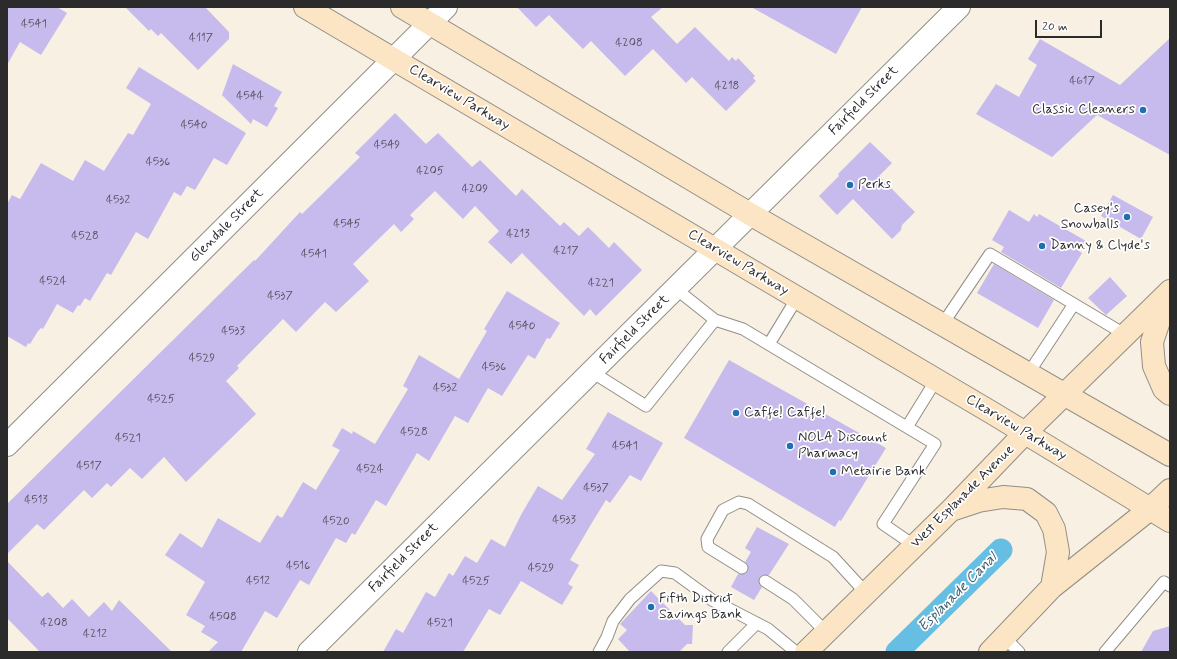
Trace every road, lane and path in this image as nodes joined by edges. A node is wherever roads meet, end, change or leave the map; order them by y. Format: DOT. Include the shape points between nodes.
graph roads {
  1 [pos="305,7"];
  2 [pos="402,7"];
  3 [pos="446,7"];
  4 [pos="959,7"];
  5 [pos="429,23"];
  6 [pos="394,59"];
  7 [pos="750,214"];
  8 [pos="716,250"];
  9 [pos="676,289"];
  10 [pos="1169,292"];
  11 [pos="797,298"];
  12 [pos="1074,304"];
  13 [pos="715,320"];
  14 [pos="942,325"];
  15 [pos="1126,334"];
  16 [pos="769,344"];
  17 [pos="592,372"];
  18 [pos="1028,374"];
  19 [pos="936,380"];
  20 [pos="1170,394"];
  21 [pos="1064,395"];
  22 [pos="907,427"];
  23 [pos="1025,433"];
  24 [pos="7,445"];
  25 [pos="1170,455"];
  26 [pos="1170,490"];
  27 [pos="952,509"];
  28 [pos="1150,509"];
  29 [pos="1170,521"];
  30 [pos="915,546"];
  31 [pos="742,568"];
  32 [pos="766,580"];
  33 [pos="1170,586"];
  34 [pos="1052,587"];
  35 [pos="866,593"];
  36 [pos="757,622"];
  37 [pos="826,632"];
  38 [pos="1004,647"];
  39 [pos="309,652"];
  40 [pos="599,652"];
  41 [pos="728,652"];
  42 [pos="796,652"];
  43 [pos="806,652"];
  44 [pos="1104,652"];
  1 -- 6 [label="main road, Clearview Parkway"];
  2 -- 5 [label="main road"];
  3 -- 5 [label="street, Glendale Street"];
  4 -- 7 [label="street, Fairfield Street"];
  5 -- 6 [label="street, Glendale Street"];
  5 -- 7 [label="main road"];
  6 -- 8 [label="main road, Clearview Parkway"];
  6 -- 24 [label="street, Glendale Street"];
  7 -- 8 [label="street, Fairfield Street"];
  7 -- 14 [label="main road"];
  8 -- 9 [label="street, Fairfield Street"];
  8 -- 11 [label="main road, Clearview Parkway"];
  9 -- 13 [label="lane"];
  9 -- 17 [label="street, Fairfield Street"];
  10 -- 15 [label="main road, West Esplanade Avenue"];
  10 -- 20 [label="main road" via="1152,342 1154,366 1164,389"];
  11 -- 16 [label="lane"];
  11 -- 19 [label="main road, Clearview Parkway"];
  12 -- 14 [label="lane" via="990,254"];
  12 -- 15 [label="lane"];
  12 -- 18 [label="lane"];
  13 -- 16 [label="lane" via="743,329"];
  13 -- 17 [label="lane" via="646,406"];
  14 -- 18 [label="main road"];
  15 -- 21 [label="main road, West Esplanade Avenue"];
  16 -- 22 [label="lane"];
  17 -- 39 [label="street, Fairfield Street"];
  18 -- 21 [label="main road"];
  19 -- 22 [label="lane"];
  19 -- 23 [label="main road, Clearview Parkway"];
  21 -- 23 [label="main road, West Esplanade Avenue"];
  21 -- 25 [label="main road"];
  22 -- 30 [label="lane" via="935,444 883,524"];
  23 -- 27 [label="main road, West Esplanade Avenue"];
  23 -- 28 [label="main road, Clearview Parkway"];
  26 -- 28 [label="main road"];
  27 -- 30 [label="main road, West Esplanade Avenue"];
  27 -- 34 [label="main road" via="1003,497 1027,499 1046,512 1054,529 1058,552"];
  28 -- 29 [label="main road, Clearview Parkway"];
  28 -- 34 [label="main road"];
  30 -- 35 [label="main road, West Esplanade Avenue"];
  31 -- 35 [label="lane" via="708,547 707,539 723,510 740,502 748,504 833,557"];
  32 -- 37 [label="lane" via="793,599"];
  33 -- 44 [label="lane" via="1164,582"];
  34 -- 38 [label="main road"];
  35 -- 37 [label="main road, West Esplanade Avenue"];
  36 -- 40 [label="lane" via="712,600 675,572 661,571 630,599 613,621"];
  36 -- 41 [label="lane"];
  36 -- 42 [label="lane"];
  37 -- 43 [label="main road, West Esplanade Avenue"];
}
